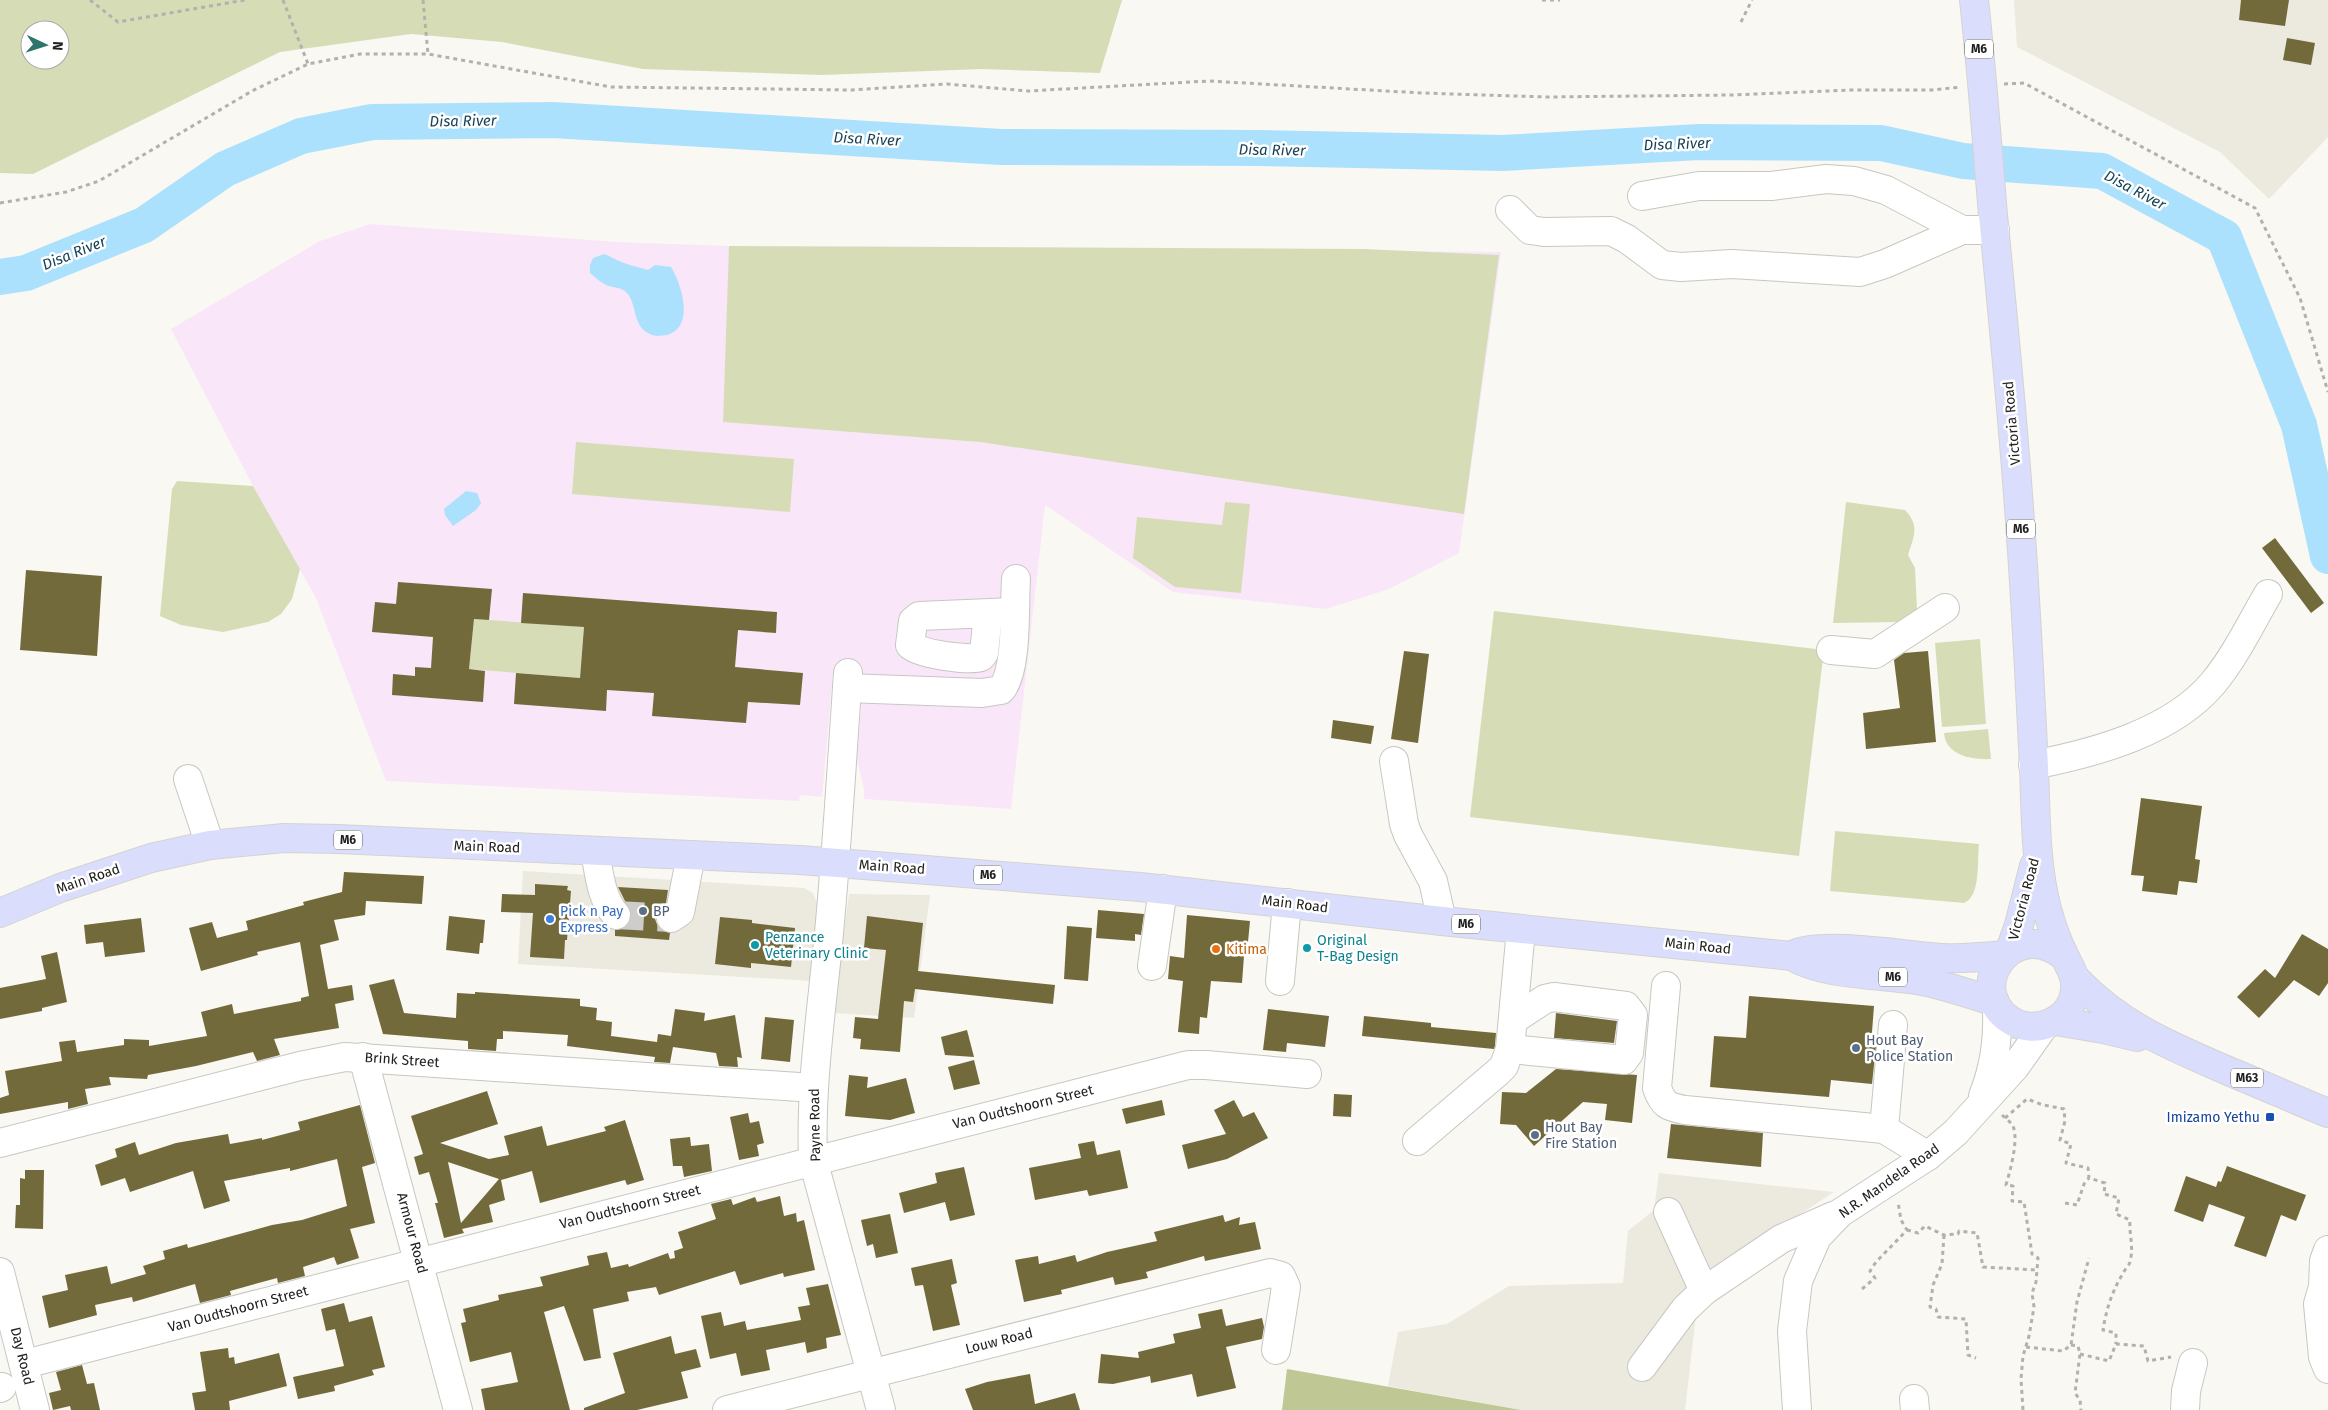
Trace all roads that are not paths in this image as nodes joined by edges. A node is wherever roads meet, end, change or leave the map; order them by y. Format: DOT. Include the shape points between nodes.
graph roads {
  1 [pos="1974,0"];
  2 [pos="1642,196"];
  3 [pos="1510,210"];
  4 [pos="1994,221"];
  5 [pos="1962,230"];
  6 [pos="1016,579"];
  7 [pos="2268,594"];
  8 [pos="1945,608"];
  9 [pos="1831,650"];
  10 [pos="1394,761"];
  11 [pos="2033,765"];
  12 [pos="188,779"];
  13 [pos="210,845"];
  14 [pos="2037,847"];
  15 [pos="595,851"];
  16 [pos="691,855"];
  17 [pos="836,863"];
  18 [pos="1163,889"];
  19 [pos="1287,904"];
  20 [pos="0,913"];
  21 [pos="616,915"];
  22 [pos="671,918"];
  23 [pos="1442,921"];
  24 [pos="1520,929"];
  25 [pos="2007,953"];
  26 [pos="1792,956"];
  27 [pos="1152,966"];
  28 [pos="2070,967"];
  29 [pos="1280,981"];
  30 [pos="1666,986"];
  31 [pos="1996,1005"];
  32 [pos="1512,1020"];
  33 [pos="2050,1023"];
  34 [pos="1893,1025"];
  35 [pos="2165,1044"];
  36 [pos="1510,1049"];
  37 [pos="363,1057"];
  38 [pos="1308,1074"];
  39 [pos="814,1088"];
  40 [pos="1979,1104"];
  41 [pos="2328,1113"];
  42 [pos="1884,1128"];
  43 [pos="1417,1141"];
  44 [pos="0,1144"];
  45 [pos="1928,1156"];
  46 [pos="813,1160"];
  47 [pos="1668,1212"];
  48 [pos="1840,1213"];
  49 [pos="2328,1250"];
  50 [pos="420,1262"];
  51 [pos="0,1272"];
  52 [pos="1704,1291"];
  53 [pos="2324,1333"];
  54 [pos="1276,1350"];
  55 [pos="2192,1363"];
  56 [pos="24,1364"];
  57 [pos="1642,1367"];
  58 [pos="2328,1369"];
  59 [pos="872,1373"];
  60 [pos="35,1410"];
  61 [pos="458,1410"];
  62 [pos="728,1410"];
  63 [pos="881,1410"];
  64 [pos="1797,1410"];
  65 [pos="2185,1410"];
  1 -- 4 [label="main road, Victoria Road / M6"];
  2 -- 5 [label="street" via="1699,186 1771,186 1826,179 1854,181 1886,190"];
  3 -- 5 [label="street" via="1530,230 1611,232 1627,239 1662,265 1681,267 1732,264 1860,272"];
  4 -- 5 [label="street"];
  4 -- 11 [label="main road, Victoria Road / M6" via="2020,522"];
  6 -- 17 [label="street, Payne Road" via="1001,613 1014,641 1008,678 1001,690 982,693 848,680"];
  7 -- 11 [label="street" via="2226,666 2194,702 2143,733 2061,760"];
  8 -- 9 [label="street" via="1875,654"];
  10 -- 23 [label="street" via="1404,824 1434,881"];
  11 -- 14 [label="main road, Victoria Road / M6"];
  12 -- 13 [label="street"];
  13 -- 15 [label="main road, Main Road / M6" via="284,838"];
  13 -- 20 [label="main road, Main Road / M6" via="151,858 60,888"];
  14 -- 25 [label="main road, Victoria Road / M6" via="2028,893"];
  14 -- 28 [label="main road, Victoria Road / M6" via="2047,909"];
  15 -- 16 [label="main road, Main Road / M6"];
  15 -- 21 [label="street" via="604,896"];
  16 -- 17 [label="main road, Main Road / M6"];
  16 -- 22 [label="street" via="680,912"];
  17 -- 18 [label="main road, Main Road / M6"];
  17 -- 39 [label="street, Payne Road"];
  18 -- 19 [label="main road, Main Road / M6"];
  18 -- 27 [label="street"];
  19 -- 23 [label="main road, Main Road / M6"];
  19 -- 29 [label="street"];
  23 -- 24 [label="main road, Main Road / M6"];
  24 -- 26 [label="main road, Main Road / M6"];
  24 -- 32 [label="street"];
  25 -- 26 [label="main road, Main Road / M6" via="1945,958 1805,949"];
  25 -- 28 [label="main road, Victoria Road / M6" via="2027,944 2044,944 2056,949"];
  25 -- 31 [label="main road, Victoria Road / M6" via="1995,969 1993,978"];
  26 -- 31 [label="main road, Main Road / M6" via="1802,963 1832,969 1920,981"];
  28 -- 33 [label="main road" via="2074,994 2068,1010"];
  28 -- 35 [label="main road, M63" via="2094,998 2111,1012"];
  30 -- 42 [label="street" via="1657,1088 1661,1101 1672,1108 1685,1110"];
  31 -- 33 [label="main road, M6" via="2010,1020 2026,1027"];
  31 -- 40 [label="street, N.R. Mandela Road" via="1998,1038 1991,1074"];
  32 -- 36 [label="street"];
  32 -- 36 [label="street" via="1545,999 1561,996 1626,1006 1633,1015 1629,1053 1624,1060"];
  33 -- 35 [label="main road, M63" via="2103,1029"];
  33 -- 40 [label="street, N.R. Mandela Road" via="2015,1067"];
  34 -- 42 [label="street"];
  35 -- 41 [label="main road, M63"];
  36 -- 43 [label="street" via="1504,1066 1498,1072"];
  37 -- 39 [label="street, Brink Street"];
  37 -- 44 [label="street, Brink Street" via="330,1059 300,1066"];
  37 -- 50 [label="street, Armour Road"];
  38 -- 46 [label="street, Van Oudtshoorn Street" via="1188,1065"];
  39 -- 46 [label="street, Payne Road"];
  40 -- 45 [label="street, N.R. Mandela Road" via="1956,1132"];
  42 -- 45 [label="street"];
  45 -- 48 [label="street, N.R. Mandela Road"];
  46 -- 50 [label="street, Van Oudtshoorn Street"];
  46 -- 59 [label="street, Payne Road"];
  47 -- 52 [label="street"];
  48 -- 52 [label="street" via="1781,1239"];
  48 -- 64 [label="street, N.R. Mandela Road" via="1817,1237 1798,1281 1792,1331"];
  49 -- 53 [label="street" via="2318,1304"];
  50 -- 56 [label="street, Van Oudtshoorn Street"];
  50 -- 61 [label="street, Armour Road"];
  51 -- 56 [label="street, Day Road"];
  52 -- 57 [label="street" via="1685,1309"];
  53 -- 58 [label="street" via="2323,1357"];
  54 -- 59 [label="street, Louw Road" via="1286,1287 1280,1276 1270,1273"];
  55 -- 65 [label="street"];
  56 -- 60 [label="street, Day Road"];
  59 -- 62 [label="street, Louw Road"];
  59 -- 63 [label="street, Payne Road"];
}
